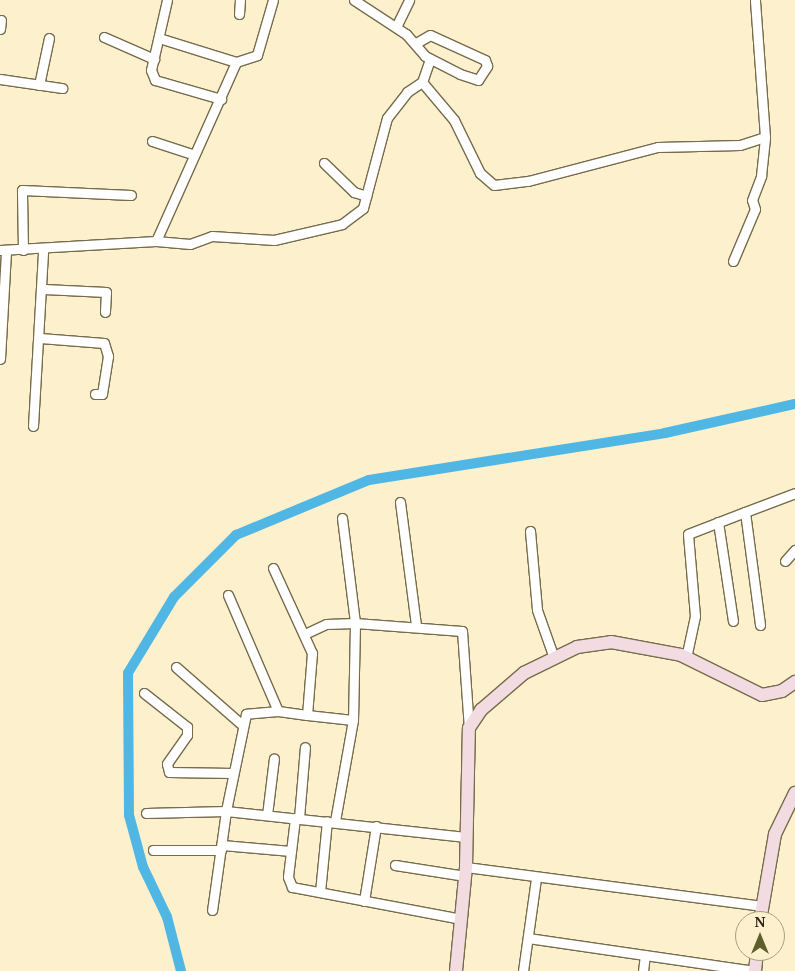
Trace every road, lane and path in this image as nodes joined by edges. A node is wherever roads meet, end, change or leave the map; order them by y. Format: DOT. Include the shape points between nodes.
graph roads {
  1 [pos="167,0"];
  2 [pos="240,0"];
  3 [pos="273,0"];
  4 [pos="354,0"];
  5 [pos="409,0"];
  6 [pos="754,0"];
  7 [pos="239,14"];
  8 [pos="396,28"];
  9 [pos="104,37"];
  10 [pos="49,38"];
  11 [pos="159,38"];
  12 [pos="416,42"];
  13 [pos="154,59"];
  14 [pos="430,59"];
  15 [pos="236,62"];
  16 [pos="0,79"];
  17 [pos="422,82"];
  18 [pos="39,85"];
  19 [pos="62,88"];
  20 [pos="221,99"];
  21 [pos="765,137"];
  22 [pos="152,141"];
  23 [pos="192,154"];
  24 [pos="324,164"];
  25 [pos="132,195"];
  26 [pos="366,196"];
  27 [pos="156,241"];
  28 [pos="3,250"];
  29 [pos="23,250"];
  30 [pos="43,250"];
  31 [pos="733,261"];
  32 [pos="44,289"];
  33 [pos="105,312"];
  34 [pos="40,338"];
  35 [pos="1,347"];
  36 [pos="0,360"];
  37 [pos="95,394"];
  38 [pos="33,426"];
  39 [pos="795,493"];
  40 [pos="400,502"];
  41 [pos="745,512"];
  42 [pos="342,518"];
  43 [pos="718,522"];
  44 [pos="530,531"];
  45 [pos="795,550"];
  46 [pos="785,561"];
  47 [pos="273,568"];
  48 [pos="228,595"];
  49 [pos="733,621"];
  50 [pos="355,623"];
  51 [pos="416,625"];
  52 [pos="760,625"];
  53 [pos="305,634"];
  54 [pos="554,658"];
  55 [pos="686,658"];
  56 [pos="176,667"];
  57 [pos="795,682"];
  58 [pos="144,693"];
  59 [pos="278,711"];
  60 [pos="307,715"];
  61 [pos="353,720"];
  62 [pos="241,724"];
  63 [pos="469,728"];
  64 [pos="305,747"];
  65 [pos="274,758"];
  66 [pos="233,773"];
  67 [pos="795,792"];
  68 [pos="226,811"];
  69 [pos="146,812"];
  70 [pos="267,815"];
  71 [pos="297,818"];
  72 [pos="331,821"];
  73 [pos="376,826"];
  74 [pos="466,837"];
  75 [pos="222,848"];
  76 [pos="152,850"];
  77 [pos="291,851"];
  78 [pos="395,865"];
  79 [pos="466,871"];
  80 [pos="536,879"];
  81 [pos="320,892"];
  82 [pos="364,901"];
  83 [pos="762,906"];
  84 [pos="212,910"];
  85 [pos="761,911"];
  86 [pos="461,919"];
  87 [pos="528,938"];
  88 [pos="645,955"];
  89 [pos="690,961"];
  90 [pos="456,971"];
  91 [pos="524,971"];
  92 [pos="643,971"];
  93 [pos="688,971"];
  94 [pos="755,971"];
  1 -- 11 [label="street"];
  2 -- 7 [label="street"];
  3 -- 15 [label="street" via="257,55"];
  4 -- 8 [label="street"];
  5 -- 8 [label="street"];
  6 -- 21 [label="street"];
  8 -- 12 [label="street"];
  9 -- 13 [label="street"];
  10 -- 18 [label="street"];
  11 -- 13 [label="street"];
  11 -- 15 [label="street"];
  12 -- 14 [label="street"];
  12 -- 14 [label="street" via="430,36 485,60 487,66 481,78 474,80"];
  13 -- 20 [label="street" via="155,80"];
  14 -- 17 [label="street"];
  15 -- 20 [label="street"];
  16 -- 18 [label="street"];
  17 -- 21 [label="street" via="454,120 480,173 494,185 528,181 658,148 740,144"];
  17 -- 26 [label="street" via="407,92 387,118"];
  18 -- 19 [label="street"];
  20 -- 23 [label="street"];
  21 -- 31 [label="street" via="760,176 752,200 755,209"];
  22 -- 23 [label="street"];
  23 -- 27 [label="street"];
  24 -- 26 [label="street" via="354,192"];
  25 -- 29 [label="street" via="22,190"];
  26 -- 27 [label="street" via="362,208 342,224 307,234 274,240 212,236 190,244"];
  27 -- 30 [label="street"];
  28 -- 29 [label="street"];
  28 -- 35 [label="street"];
  29 -- 30 [label="street"];
  30 -- 32 [label="street"];
  32 -- 33 [label="street" via="106,292"];
  32 -- 34 [label="street"];
  34 -- 37 [label="street" via="104,343 108,356 102,394"];
  34 -- 38 [label="street"];
  35 -- 36 [label="street"];
  39 -- 41 [label="street"];
  40 -- 51 [label="street"];
  41 -- 43 [label="street"];
  41 -- 52 [label="street"];
  42 -- 50 [label="street"];
  43 -- 49 [label="street"];
  43 -- 55 [label="street" via="688,534 695,616"];
  44 -- 54 [label="street" via="537,610"];
  45 -- 46 [label="street"];
  47 -- 53 [label="street"];
  48 -- 59 [label="street"];
  50 -- 51 [label="street"];
  50 -- 53 [label="street" via="326,624"];
  50 -- 61 [label="street"];
  51 -- 63 [label="street" via="462,631"];
  53 -- 60 [label="street" via="312,653"];
  54 -- 55 [label="street" via="577,647 611,642"];
  54 -- 63 [label="street" via="524,672 481,710"];
  55 -- 57 [label="street" via="762,696 782,692"];
  56 -- 62 [label="street"];
  58 -- 66 [label="street" via="187,727 187,735 167,764 169,772"];
  59 -- 60 [label="street"];
  59 -- 62 [label="street" via="254,710"];
  60 -- 61 [label="street"];
  61 -- 72 [label="street"];
  62 -- 66 [label="street"];
  63 -- 74 [label="street"];
  64 -- 71 [label="street"];
  65 -- 70 [label="street"];
  66 -- 68 [label="street"];
  67 -- 83 [label="street" via="775,834"];
  68 -- 69 [label="street"];
  68 -- 70 [label="street"];
  68 -- 75 [label="street"];
  70 -- 71 [label="street"];
  71 -- 72 [label="street"];
  71 -- 77 [label="street"];
  72 -- 73 [label="street"];
  72 -- 81 [label="street"];
  73 -- 74 [label="street"];
  73 -- 82 [label="street"];
  74 -- 79 [label="street"];
  75 -- 76 [label="street"];
  75 -- 77 [label="street"];
  75 -- 84 [label="street"];
  77 -- 81 [label="street" via="289,885"];
  78 -- 79 [label="street"];
  79 -- 80 [label="street"];
  79 -- 86 [label="street"];
  80 -- 83 [label="street"];
  80 -- 87 [label="street"];
  81 -- 82 [label="street"];
  82 -- 86 [label="street"];
  83 -- 85 [label="street"];
  86 -- 90 [label="street"];
  87 -- 88 [label="street"];
  87 -- 91 [label="street"];
  88 -- 89 [label="street"];
  88 -- 92 [label="street"];
  89 -- 93 [label="street"];
  89 -- 94 [label="street"];
}
